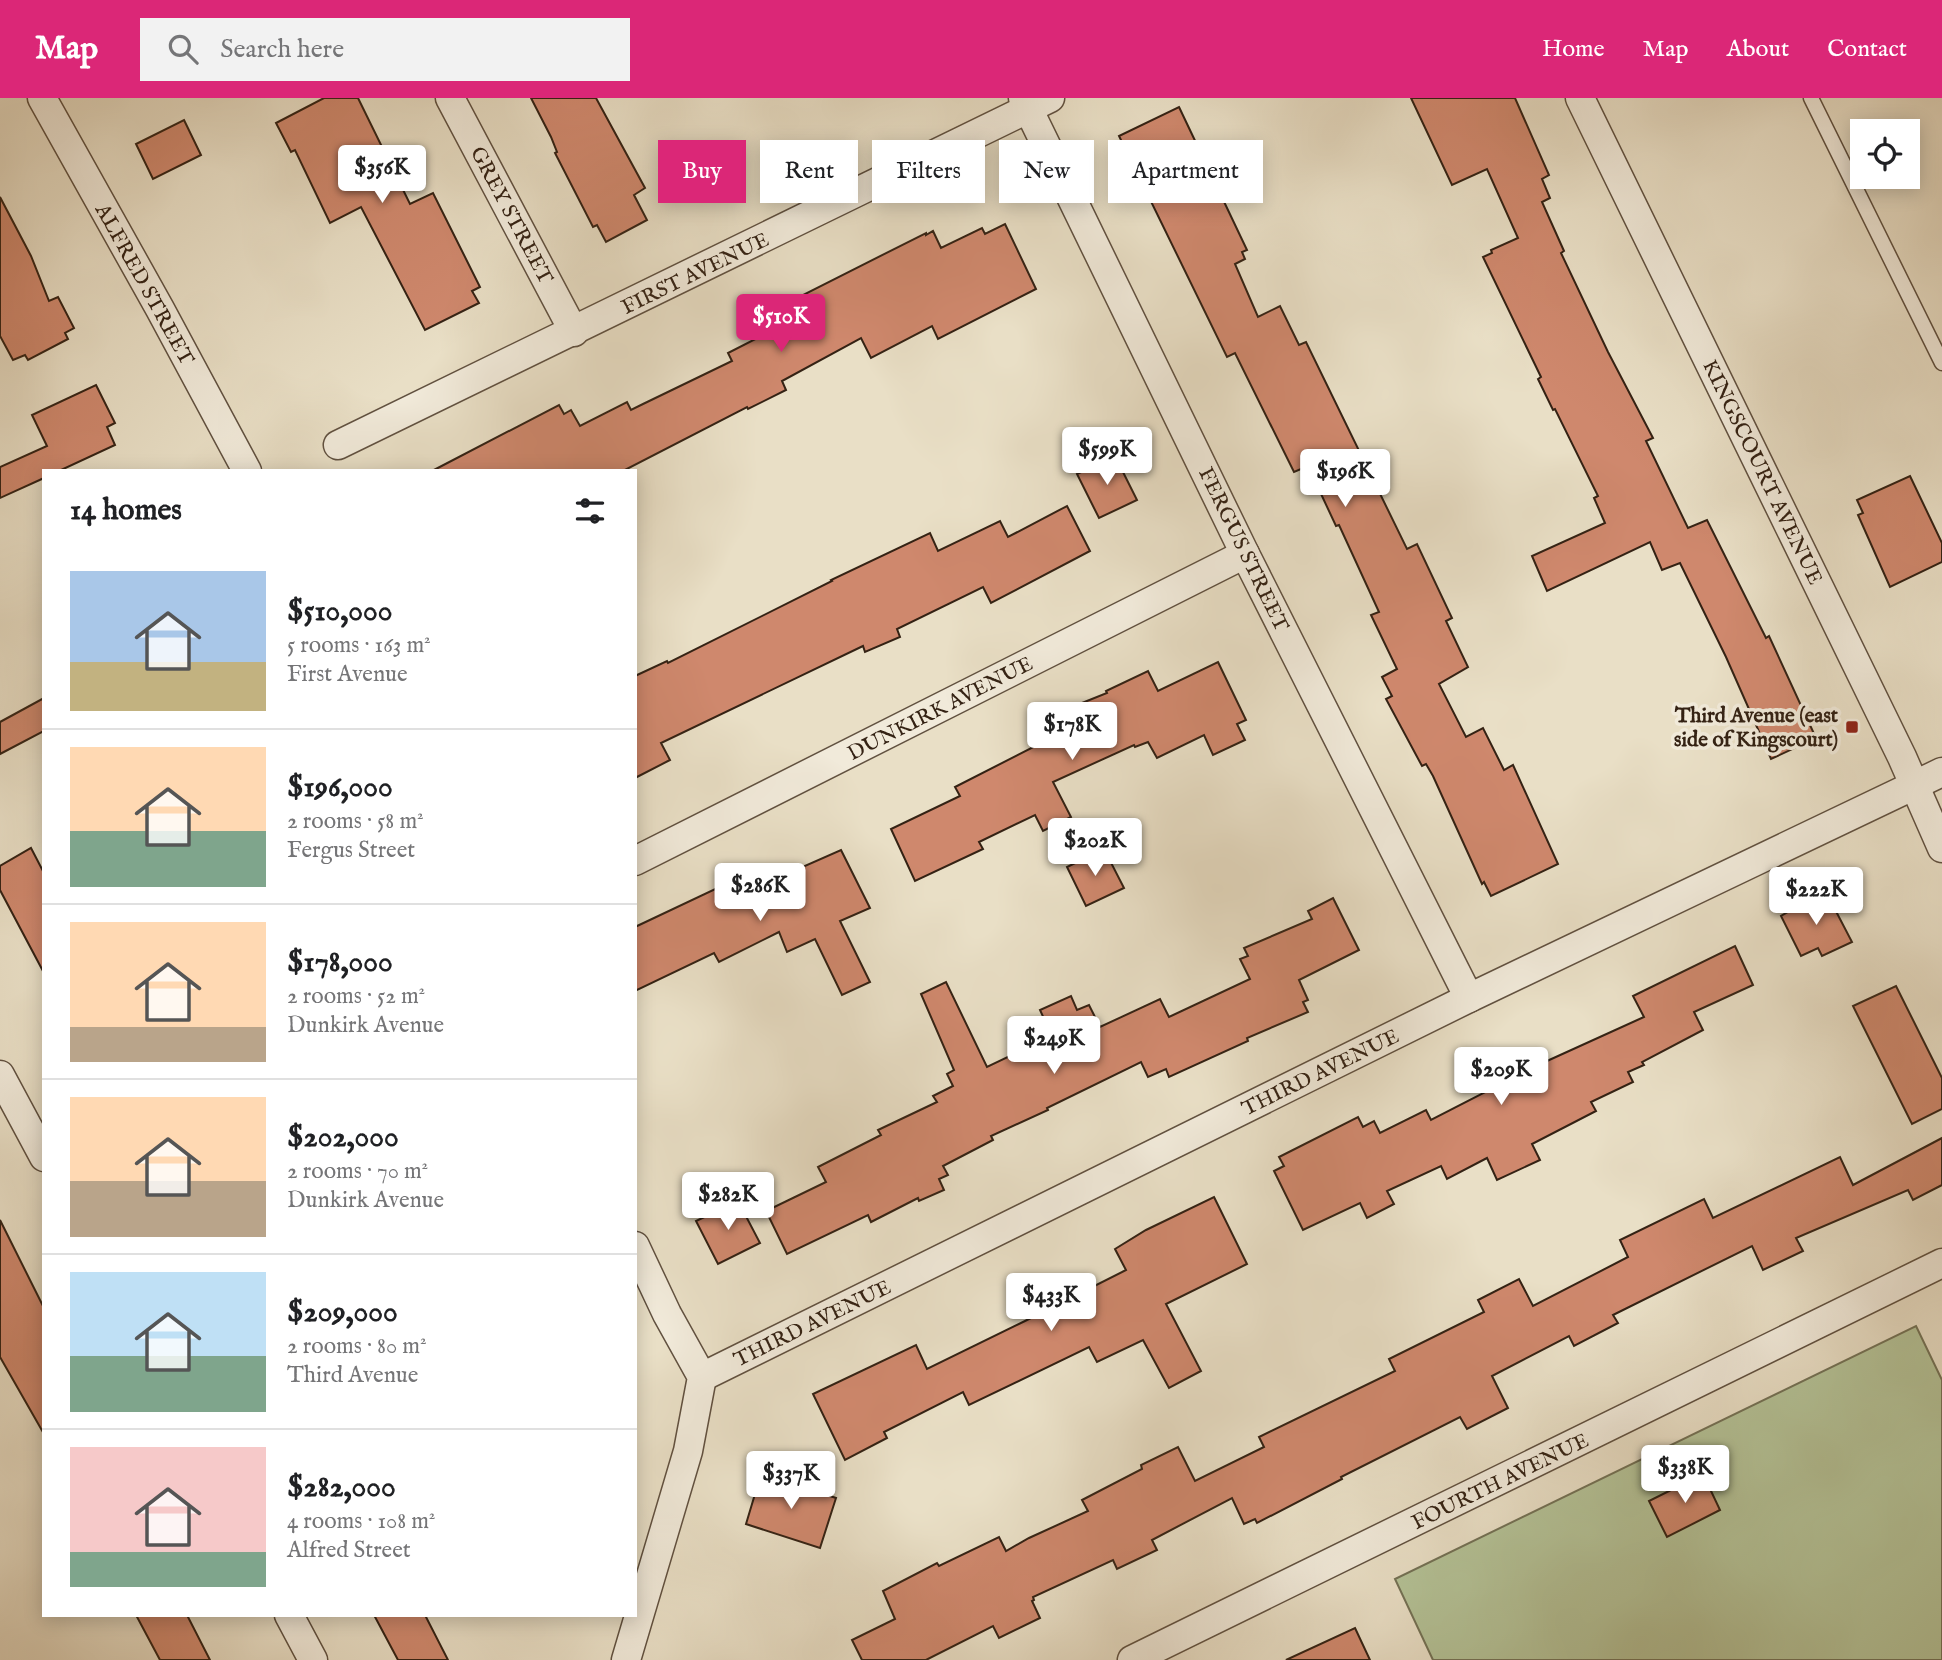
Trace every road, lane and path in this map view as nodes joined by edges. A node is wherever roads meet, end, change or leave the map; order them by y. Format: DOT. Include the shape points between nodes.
graph roads {
  1 [pos="42,98"];
  2 [pos="450,98"];
  3 [pos="1580,98"];
  4 [pos="1811,98"];
  5 [pos="1034,102"];
  6 [pos="574,332"];
  7 [pos="1942,363"];
  8 [pos="338,445"];
  9 [pos="246,469"];
  10 [pos="1245,554"];
  11 [pos="1942,772"];
  12 [pos="1914,786"];
  13 [pos="1942,848"];
  14 [pos="637,860"];
  15 [pos="1469,998"];
  16 [pos="0,1076"];
  17 [pos="42,1153"];
  18 [pos="637,1250"];
  19 [pos="1942,1264"];
  20 [pos="702,1377"];
  21 [pos="290,1617"];
  22 [pos="1182,1650"];
  23 [pos="313,1660"];
  24 [pos="626,1660"];
  25 [pos="1132,1660"];
  1 -- 9 [label="street, ALFRED STREET"];
  2 -- 6 [label="street, GREY STREET"];
  3 -- 12 [label="street, KINGSCOURT AVENUE"];
  4 -- 7 [label="lane"];
  5 -- 6 [label="street, FIRST AVENUE"];
  5 -- 10 [label="street, FERGUS STREET"];
  6 -- 8 [label="street, FIRST AVENUE"];
  10 -- 14 [label="street, DUNKIRK AVENUE"];
  10 -- 15 [label="street, FERGUS STREET"];
  11 -- 12 [label="street, THIRD AVENUE"];
  12 -- 13 [label="street, KINGSCOURT AVENUE"];
  12 -- 15 [label="street, THIRD AVENUE"];
  15 -- 20 [label="street, THIRD AVENUE"];
  16 -- 17 [label="street"];
  18 -- 20 [label="street"];
  19 -- 22 [label="street, FOURTH AVENUE"];
  20 -- 24 [label="street" via="688,1451"];
  21 -- 23 [label="street"];
  22 -- 25 [label="street, FOURTH AVENUE"];
}
